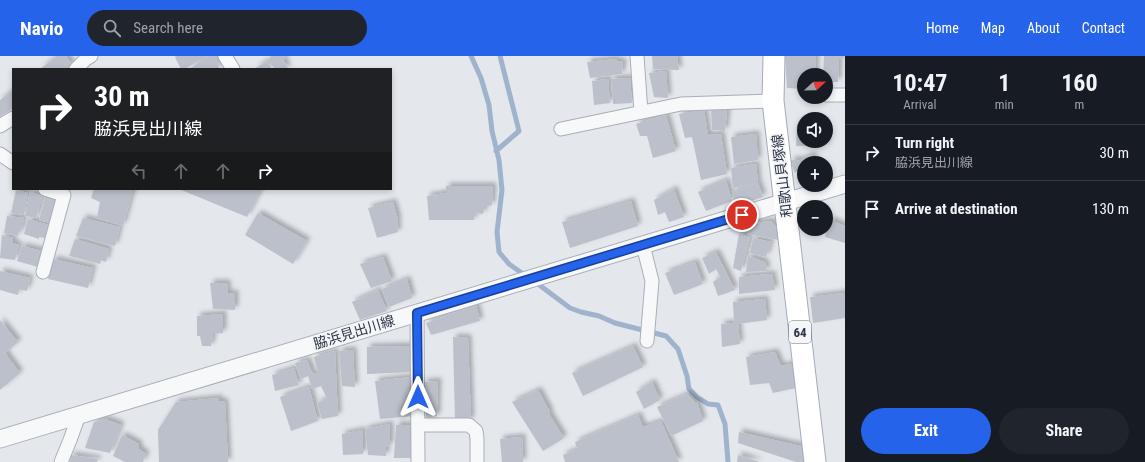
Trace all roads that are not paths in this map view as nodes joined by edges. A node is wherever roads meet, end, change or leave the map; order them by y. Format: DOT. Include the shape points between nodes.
graph roads {
  1 [pos="91,56"];
  2 [pos="225,56"];
  3 [pos="637,56"];
  4 [pos="774,56"];
  5 [pos="77,68"];
  6 [pos="232,68"];
  7 [pos="833,95"];
  8 [pos="845,95"];
  9 [pos="773,101"];
  10 [pos="641,112"];
  11 [pos="12,119"];
  12 [pos="0,126"];
  13 [pos="561,129"];
  14 [pos="0,154"];
  15 [pos="12,162"];
  16 [pos="845,184"];
  17 [pos="48,190"];
  18 [pos="785,202"];
  19 [pos="643,245"];
  20 [pos="43,272"];
  21 [pos="417,313"];
  22 [pos="647,341"];
  23 [pos="78,415"];
  24 [pos="418,425"];
  25 [pos="0,439"];
  26 [pos="61,462"];
  27 [pos="418,462"];
  28 [pos="477,462"];
  29 [pos="815,462"];
  1 -- 5 [label="street"];
  2 -- 6 [label="street"];
  3 -- 10 [label="street"];
  4 -- 9 [label="main road, 和歌山貝塚線 / 64"];
  7 -- 8 [label="street"];
  9 -- 10 [label="street" via="681,104"];
  9 -- 18 [label="main road, 和歌山貝塚線 / 64"];
  10 -- 13 [label="street"];
  11 -- 12 [label="street"];
  14 -- 15 [label="street"];
  16 -- 18 [label="street, 脇浜見出川線"];
  17 -- 20 [label="street" via="64,195"];
  18 -- 19 [label="street, 脇浜見出川線"];
  18 -- 29 [label="main road, 和歌山貝塚線 / 64"];
  19 -- 21 [label="street, 脇浜見出川線"];
  19 -- 22 [label="street" via="652,281"];
  21 -- 23 [label="street, 脇浜見出川線"];
  21 -- 24 [label="street"];
  23 -- 25 [label="street, 脇浜見出川線"];
  23 -- 26 [label="street"];
  24 -- 27 [label="street"];
  24 -- 28 [label="street" via="469,426 476,431"];
}
